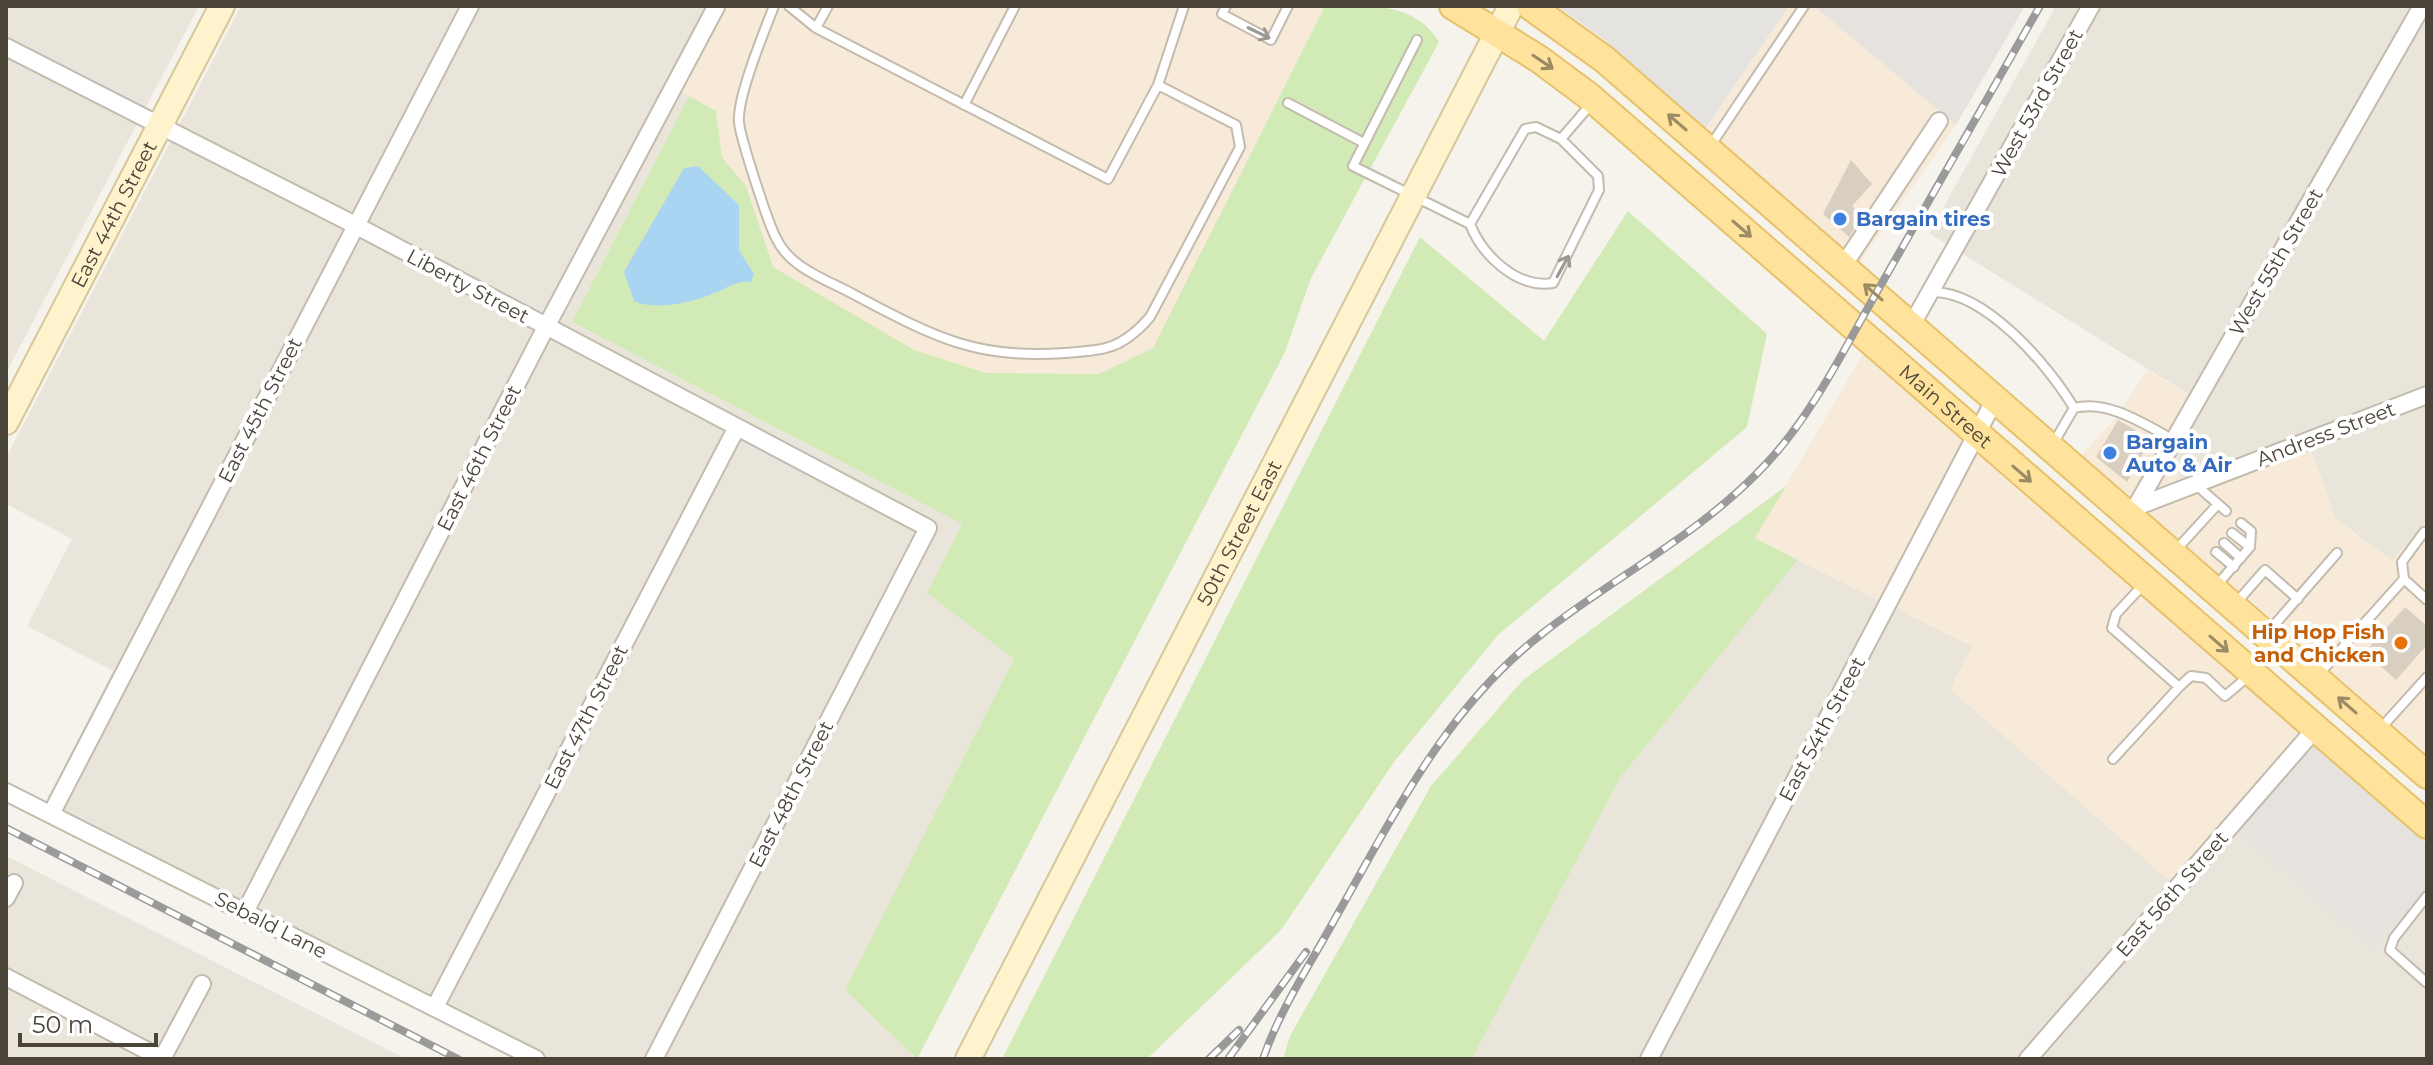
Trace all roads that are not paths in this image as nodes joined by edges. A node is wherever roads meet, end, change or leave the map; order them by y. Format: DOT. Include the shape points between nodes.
graph roads {
  1 [pos="222,6"];
  2 [pos="470,6"];
  3 [pos="774,6"];
  4 [pos="789,6"];
  5 [pos="828,6"];
  6 [pos="1015,6"];
  7 [pos="1184,6"];
  8 [pos="1226,6"];
  9 [pos="1288,6"];
  10 [pos="1453,6"];
  11 [pos="1511,6"];
  12 [pos="1530,6"];
  13 [pos="1804,6"];
  14 [pos="2091,6"];
  15 [pos="2422,6"];
  16 [pos="716,7"];
  17 [pos="816,28"];
  18 [pos="1498,32"];
  19 [pos="1417,40"];
  20 [pos="6,47"];
  21 [pos="1158,85"];
  22 [pos="1594,100"];
  23 [pos="1288,103"];
  24 [pos="964,105"];
  25 [pos="1939,121"];
  26 [pos="158,126"];
  27 [pos="1561,139"];
  28 [pos="1364,143"];
  29 [pos="1708,149"];
  30 [pos="1414,194"];
  31 [pos="1470,224"];
  32 [pos="355,225"];
  33 [pos="1843,266"];
  34 [pos="1930,292"];
  35 [pos="1911,326"];
  36 [pos="546,327"];
  37 [pos="2427,395"];
  38 [pos="1995,399"];
  39 [pos="2074,408"];
  40 [pos="6,422"];
  41 [pos="737,427"];
  42 [pos="1977,435"];
  43 [pos="2174,441"];
  44 [pos="2051,448"];
  45 [pos="2195,484"];
  46 [pos="2218,504"];
  47 [pos="2226,511"];
  48 [pos="2133,512"];
  49 [pos="2208,514"];
  50 [pos="2218,522"];
  51 [pos="2200,523"];
  52 [pos="2241,523"];
  53 [pos="928,528"];
  54 [pos="2193,532"];
  55 [pos="2210,532"];
  56 [pos="2232,533"];
  57 [pos="2427,535"];
  58 [pos="2203,540"];
  59 [pos="2224,543"];
  60 [pos="2250,547"];
  61 [pos="2216,552"];
  62 [pos="2337,553"];
  63 [pos="2172,554"];
  64 [pos="2241,558"];
  65 [pos="2234,567"];
  66 [pos="2404,579"];
  67 [pos="2147,582"];
  68 [pos="2214,589"];
  69 [pos="2298,599"];
  70 [pos="2427,600"];
  71 [pos="2233,607"];
  72 [pos="2266,635"];
  73 [pos="2252,673"];
  74 [pos="2427,677"];
  75 [pos="2315,678"];
  76 [pos="2179,687"];
  77 [pos="2316,728"];
  78 [pos="2377,732"];
  79 [pos="2113,759"];
  80 [pos="2427,775"];
  81 [pos="6,792"];
  82 [pos="51,814"];
  83 [pos="2427,825"];
  84 [pos="2427,896"];
  85 [pos="245,912"];
  86 [pos="6,977"];
  87 [pos="2427,983"];
  88 [pos="202,984"];
  89 [pos="435,1007"];
  90 [pos="163,1059"];
  91 [pos="536,1059"];
  92 [pos="654,1059"];
  93 [pos="968,1059"];
  94 [pos="1649,1059"];
  95 [pos="2028,1059"];
  1 -- 26 [label="street, East 44th Street"];
  2 -- 32 [label="street, East 45th Street"];
  3 -- 21 [label="lane" via="753,59 739,122 776,239 795,264 926,333 979,350 1018,356 1110,350 1135,335 1150,317 1240,147 1241,136 1236,125"];
  4 -- 17 [label="lane"];
  5 -- 17 [label="lane"];
  6 -- 24 [label="lane"];
  7 -- 21 [label="lane"];
  8 -- 9 [label="lane, one-way" via="1222,14 1271,40"];
  10 -- 18 [label="main road, Main Street"];
  11 -- 18 [label="street, 50th Street East"];
  29 -- 12 [label="main road, Main Street, one-way" via="1604,59"];
  13 -- 29 [label="lane"];
  14 -- 34 [label="street, West 53rd Street"];
  15 -- 43 [label="street, West 55th Street"];
  16 -- 36 [label="street, East 46th Street"];
  17 -- 24 [label="lane"];
  18 -- 22 [label="main road, Main Street, one-way"];
  18 -- 30 [label="street, 50th Street East"];
  19 -- 28 [label="lane"];
  20 -- 26 [label="street, Liberty Street"];
  21 -- 24 [label="lane" via="1108,179"];
  22 -- 27 [label="lane"];
  22 -- 42 [label="main road, Main Street, one-way"];
  23 -- 28 [label="lane"];
  25 -- 33 [label="street"];
  26 -- 32 [label="street, Liberty Street"];
  26 -- 40 [label="street, East 44th Street"];
  27 -- 31 [label="lane" via="1536,127 1525,129"];
  31 -- 27 [label="lane, one-way" via="1499,266 1540,285 1553,283 1599,190 1598,176"];
  28 -- 30 [label="lane" via="1353,166"];
  29 -- 33 [label="main road, Main Street"];
  30 -- 31 [label="lane"];
  30 -- 93 [label="street, 50th Street East"];
  32 -- 36 [label="street, Liberty Street"];
  32 -- 82 [label="street, East 45th Street"];
  35 -- 33 [label="main road, Main Street, one-way"];
  34 -- 35 [label="street, West 53rd Street"];
  34 -- 39 [label="lane" via="1954,294 1982,309 2055,375"];
  35 -- 38 [label="main road, Main Street"];
  36 -- 41 [label="street, Liberty Street"];
  36 -- 85 [label="street, East 46th Street"];
  37 -- 45 [label="street, Andress Street"];
  38 -- 42 [label="street, East 54th Street"];
  38 -- 44 [label="main road, Main Street"];
  39 -- 43 [label="lane" via="2090,404 2122,414"];
  39 -- 44 [label="lane"];
  41 -- 53 [label="street, Liberty Street"];
  41 -- 89 [label="street, East 47th Street"];
  42 -- 67 [label="main road, Main Street, one-way"];
  42 -- 94 [label="street, East 54th Street"];
  43 -- 48 [label="street, West 55th Street"];
  44 -- 48 [label="main road, Main Street"];
  45 -- 46 [label="lane"];
  45 -- 48 [label="street, Andress Street"];
  46 -- 47 [label="lane"];
  46 -- 49 [label="lane"];
  48 -- 63 [label="main road, Main Street"];
  49 -- 50 [label="lane"];
  49 -- 51 [label="lane"];
  51 -- 54 [label="lane"];
  51 -- 55 [label="lane"];
  52 -- 60 [label="lane" via="2251,531"];
  53 -- 92 [label="street, East 48th Street"];
  54 -- 58 [label="lane"];
  54 -- 63 [label="lane"];
  56 -- 60 [label="lane"];
  57 -- 66 [label="lane" via="2424,532 2402,562"];
  59 -- 64 [label="lane"];
  60 -- 64 [label="lane"];
  61 -- 65 [label="lane"];
  62 -- 69 [label="lane"];
  63 -- 68 [label="main road, Main Street"];
  64 -- 65 [label="lane"];
  65 -- 68 [label="lane"];
  66 -- 70 [label="lane"];
  66 -- 75 [label="lane"];
  67 -- 73 [label="main road, Main Street, one-way"];
  67 -- 76 [label="lane" via="2116,614 2112,628"];
  68 -- 71 [label="main road, Main Street"];
  69 -- 71 [label="lane" via="2265,570"];
  69 -- 72 [label="lane"];
  71 -- 72 [label="main road, Main Street"];
  72 -- 75 [label="main road, Main Street"];
  73 -- 76 [label="lane" via="2225,696 2206,678 2191,676"];
  73 -- 77 [label="main road, Main Street"];
  74 -- 78 [label="lane"];
  78 -- 75 [label="main road, Main Street, one-way"];
  76 -- 79 [label="lane"];
  77 -- 83 [label="main road, Main Street"];
  77 -- 95 [label="street, East 56th Street"];
  78 -- 80 [label="main road, Main Street"];
  81 -- 82 [label="street, Sebald Lane"];
  82 -- 85 [label="street, Sebald Lane"];
  84 -- 87 [label="lane" via="2390,950"];
  85 -- 89 [label="street, Sebald Lane"];
  86 -- 90 [label="street"];
  88 -- 90 [label="street"];
  89 -- 91 [label="street, Sebald Lane"];
}
